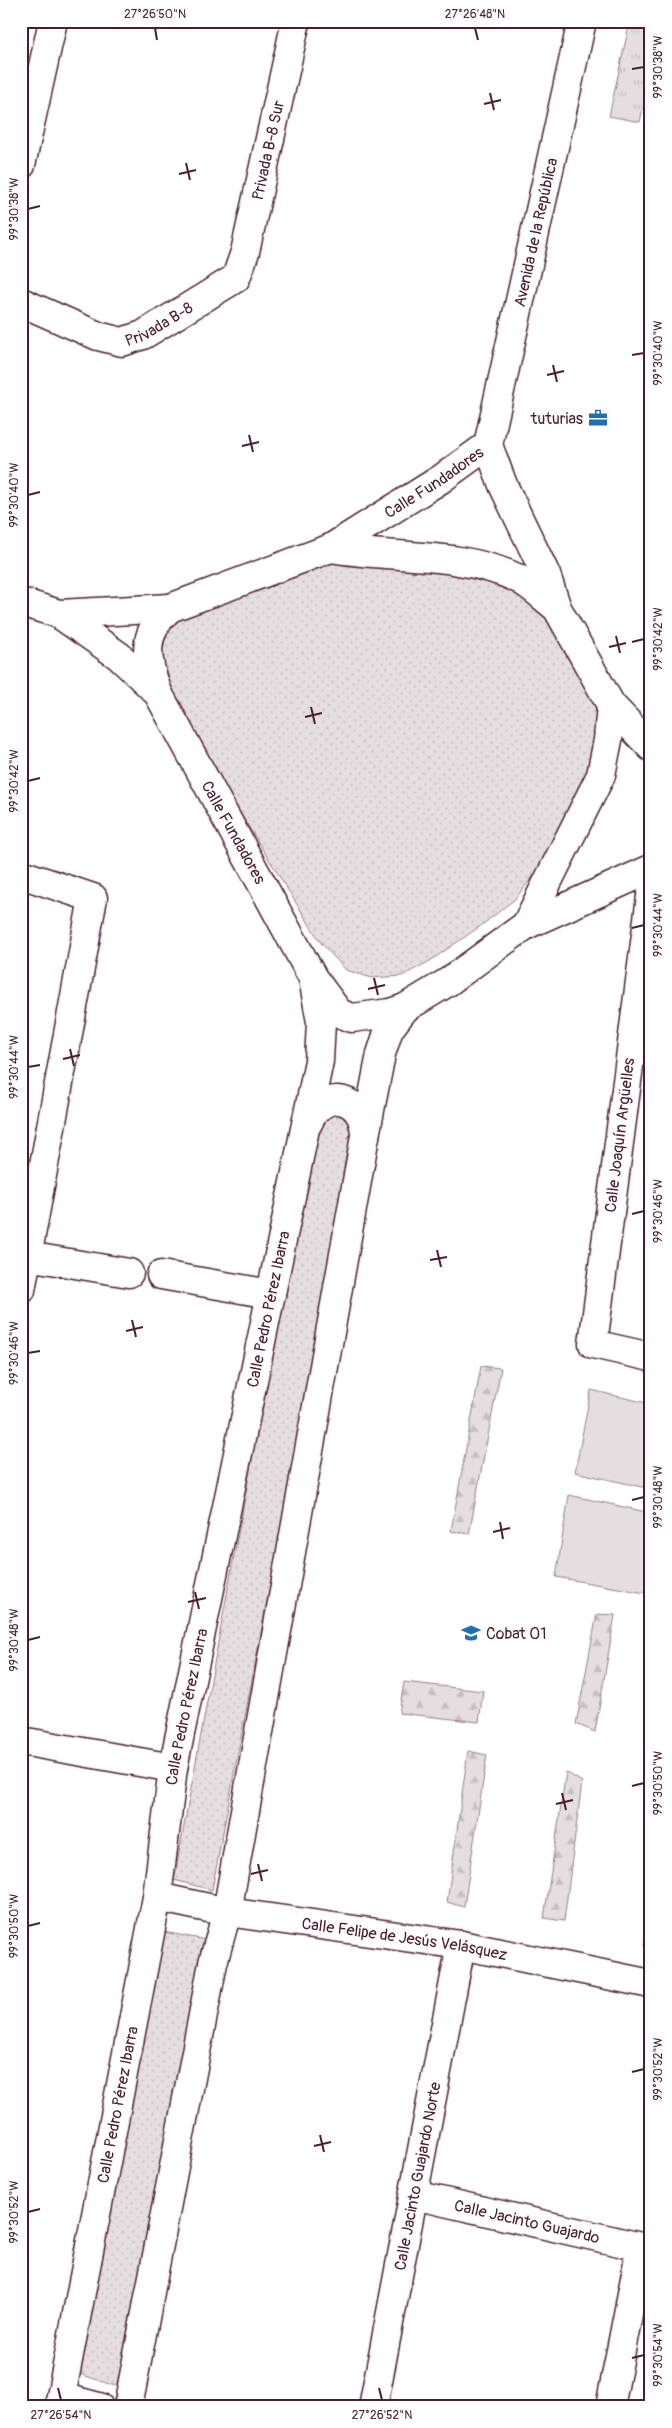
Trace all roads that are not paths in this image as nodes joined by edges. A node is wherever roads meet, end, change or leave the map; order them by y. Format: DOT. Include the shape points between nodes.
graph roads {
  1 [pos="53,21"];
  2 [pos="296,21"];
  3 [pos="582,21"];
  4 [pos="21,165"];
  5 [pos="236,278"];
  6 [pos="21,302"];
  7 [pos="488,445"];
  8 [pos="331,548"];
  9 [pos="21,602"];
  10 [pos="170,608"];
  11 [pos="557,608"];
  12 [pos="59,614"];
  13 [pos="158,693"];
  14 [pos="611,705"];
  15 [pos="651,747"];
  16 [pos="651,869"];
  17 [pos="21,874"];
  18 [pos="651,896"];
  19 [pos="526,925"];
  20 [pos="313,978"];
  21 [pos="405,1008"];
  22 [pos="641,1053"];
  23 [pos="308,1122"];
  24 [pos="365,1136"];
  25 [pos="25,1256"];
  26 [pos="129,1273"];
  27 [pos="160,1276"];
  28 [pos="21,1290"];
  29 [pos="271,1294"];
  30 [pos="651,1356"];
  31 [pos="21,1741"];
  32 [pos="173,1768"];
  33 [pos="158,1897"];
  34 [pos="227,1912"];
  35 [pos="461,1945"];
  36 [pos="651,1984"];
  37 [pos="414,2195"];
  38 [pos="60,2402"];
  39 [pos="99,2407"];
  40 [pos="128,2407"];
  41 [pos="373,2407"];
  42 [pos="610,2407"];
  1 -- 4 [label="main road"];
  2 -- 5 [label="main road, Privada B-8 Sur" via="245,252"];
  3 -- 7 [label="main road, Avenida de la República"];
  5 -- 6 [label="main road, Privada B-8" via="143,335 122,342 98,336"];
  7 -- 8 [label="main road, Calle Fundadores" via="441,479"];
  7 -- 11 [label="main road, Calle Fundadores" via="503,485 546,575"];
  8 -- 10 [label="main road, Calle Fundadores"];
  8 -- 11 [label="main road, Calle Fundadores" via="477,564 518,578"];
  9 -- 12 [label="main road"];
  10 -- 12 [label="main road"];
  10 -- 13 [label="main road, Calle Fundadores" via="159,618 150,635 148,665"];
  11 -- 14 [label="main road, Calle Fundadores"];
  12 -- 13 [label="main road" via="119,656"];
  13 -- 20 [label="main road, Calle Fundadores"];
  14 -- 15 [label="main road, Calle Fundadores"];
  14 -- 19 [label="main road, Calle Fundadores" via="601,774"];
  16 -- 19 [label="main road, Calle Fundadores"];
  17 -- 25 [label="main road" via="93,898"];
  18 -- 22 [label="main road, Calle Joaquín Argüelles"];
  19 -- 21 [label="main road, Calle Fundadores" via="448,982"];
  20 -- 21 [label="main road, Calle Fundadores" via="339,1013 352,1018"];
  20 -- 23 [label="main road, Calle Pedro Pérez Ibarra" via="322,1032"];
  21 -- 24 [label="main road" via="389,1029 381,1054"];
  22 -- 30 [label="main road, Calle Joaquín Argüelles" via="593,1344"];
  23 -- 24 [label="main road" via="312,1112 321,1104 342,1100 361,1113"];
  23 -- 29 [label="main road, Calle Pedro Pérez Ibarra"];
  24 -- 34 [label="main road"];
  25 -- 26 [label="main road"];
  25 -- 28 [label="main road"];
  27 -- 29 [label="main road"];
  29 -- 32 [label="main road, Calle Pedro Pérez Ibarra"];
  31 -- 32 [label="main road"];
  32 -- 33 [label="main road, Calle Pedro Pérez Ibarra"];
  33 -- 34 [label="main road, Calle Felipe de Jesús Velásquez"];
  33 -- 38 [label="main road, Calle Pedro Pérez Ibarra"];
  34 -- 35 [label="main road, Calle Felipe de Jesús Velásquez"];
  34 -- 40 [label="main road" via="212,1963"];
  35 -- 36 [label="main road, Calle Felipe de Jesús Velásquez"];
  35 -- 37 [label="main road, Calle Jacinto Guajardo Norte"];
  37 -- 41 [label="main road, Calle Jacinto Guajardo Norte"];
  37 -- 42 [label="main road, Calle Jacinto Guajardo" via="641,2246"];
  38 -- 39 [label="main road"];
}
